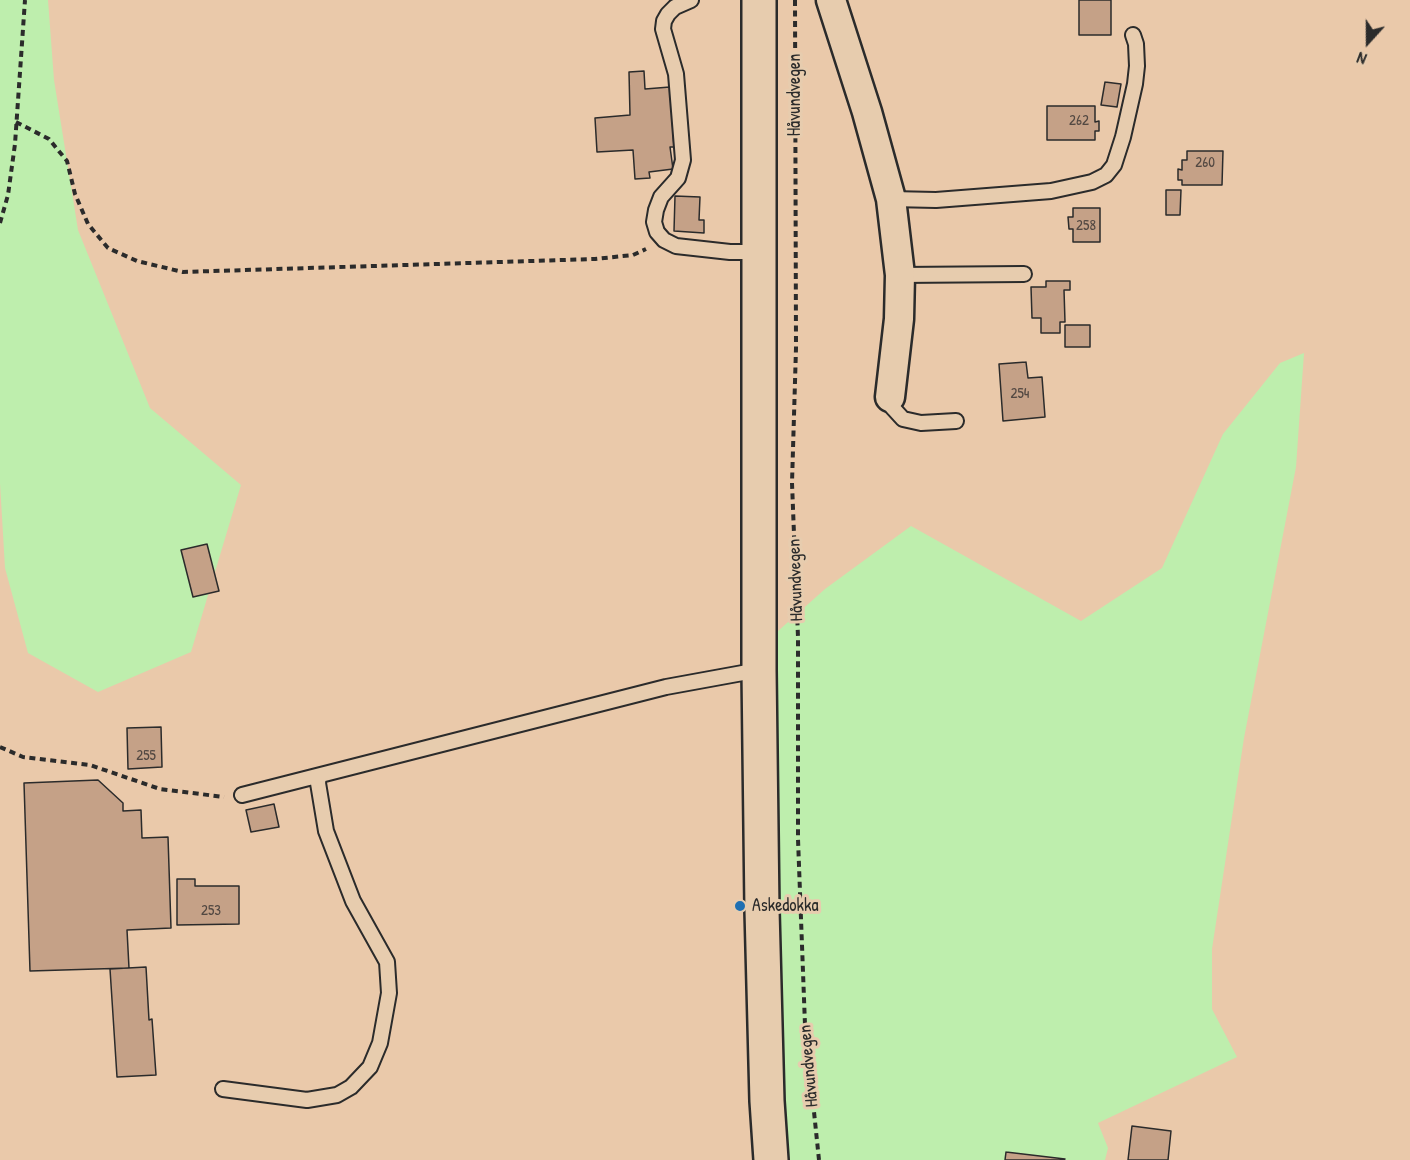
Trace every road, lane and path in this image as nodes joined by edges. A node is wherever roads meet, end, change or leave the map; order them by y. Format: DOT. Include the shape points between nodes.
graph roads {
  1 [pos="25,0"];
  2 [pos="690,0"];
  3 [pos="759,0"];
  4 [pos="795,0"];
  5 [pos="831,0"];
  6 [pos="1133,35"];
  7 [pos="16,122"];
  8 [pos="891,199"];
  9 [pos="0,223"];
  10 [pos="664,240"];
  11 [pos="759,252"];
  12 [pos="900,274"];
  13 [pos="1024,274"];
  14 [pos="890,397"];
  15 [pos="956,421"];
  16 [pos="759,670"];
  17 [pos="0,747"];
  18 [pos="319,776"];
  19 [pos="242,795"];
  20 [pos="223,1089"];
  21 [pos="771,1160"];
  22 [pos="819,1160"];
  1 -- 7 [label="path"];
  2 -- 10 [label="lane" via="668,14 663,29 676,74 683,160 678,178 661,197 656,210 654,222"];
  3 -- 11 [label="main road, Håvundvegen"];
  4 -- 22 [label="path, Håvundvegen" via="796,348 792,483 798,637 798,861 805,1025"];
  5 -- 8 [label="street"];
  6 -- 8 [label="lane" via="1135,84 1123,137 1114,165 1106,175 1051,191 936,200"];
  7 -- 9 [label="path" via="9,195"];
  7 -- 10 [label="path" via="49,139 67,160 88,224 108,248 137,261 183,272 595,259 633,255"];
  8 -- 12 [label="street"];
  10 -- 11 [label="lane" via="676,246"];
  11 -- 16 [label="main road, Håvundvegen"];
  12 -- 13 [label="lane"];
  12 -- 14 [label="street"];
  14 -- 15 [label="lane" via="892,407 903,419 921,423"];
  16 -- 18 [label="lane" via="666,687"];
  16 -- 21 [label="main road, Håvundvegen"];
  17 -- 19 [label="path" via="23,757 90,765 160,789 226,797"];
  18 -- 19 [label="lane"];
  18 -- 20 [label="lane" via="326,831 353,901 387,962 389,993 380,1044 370,1067 337,1095 307,1100"];
}
